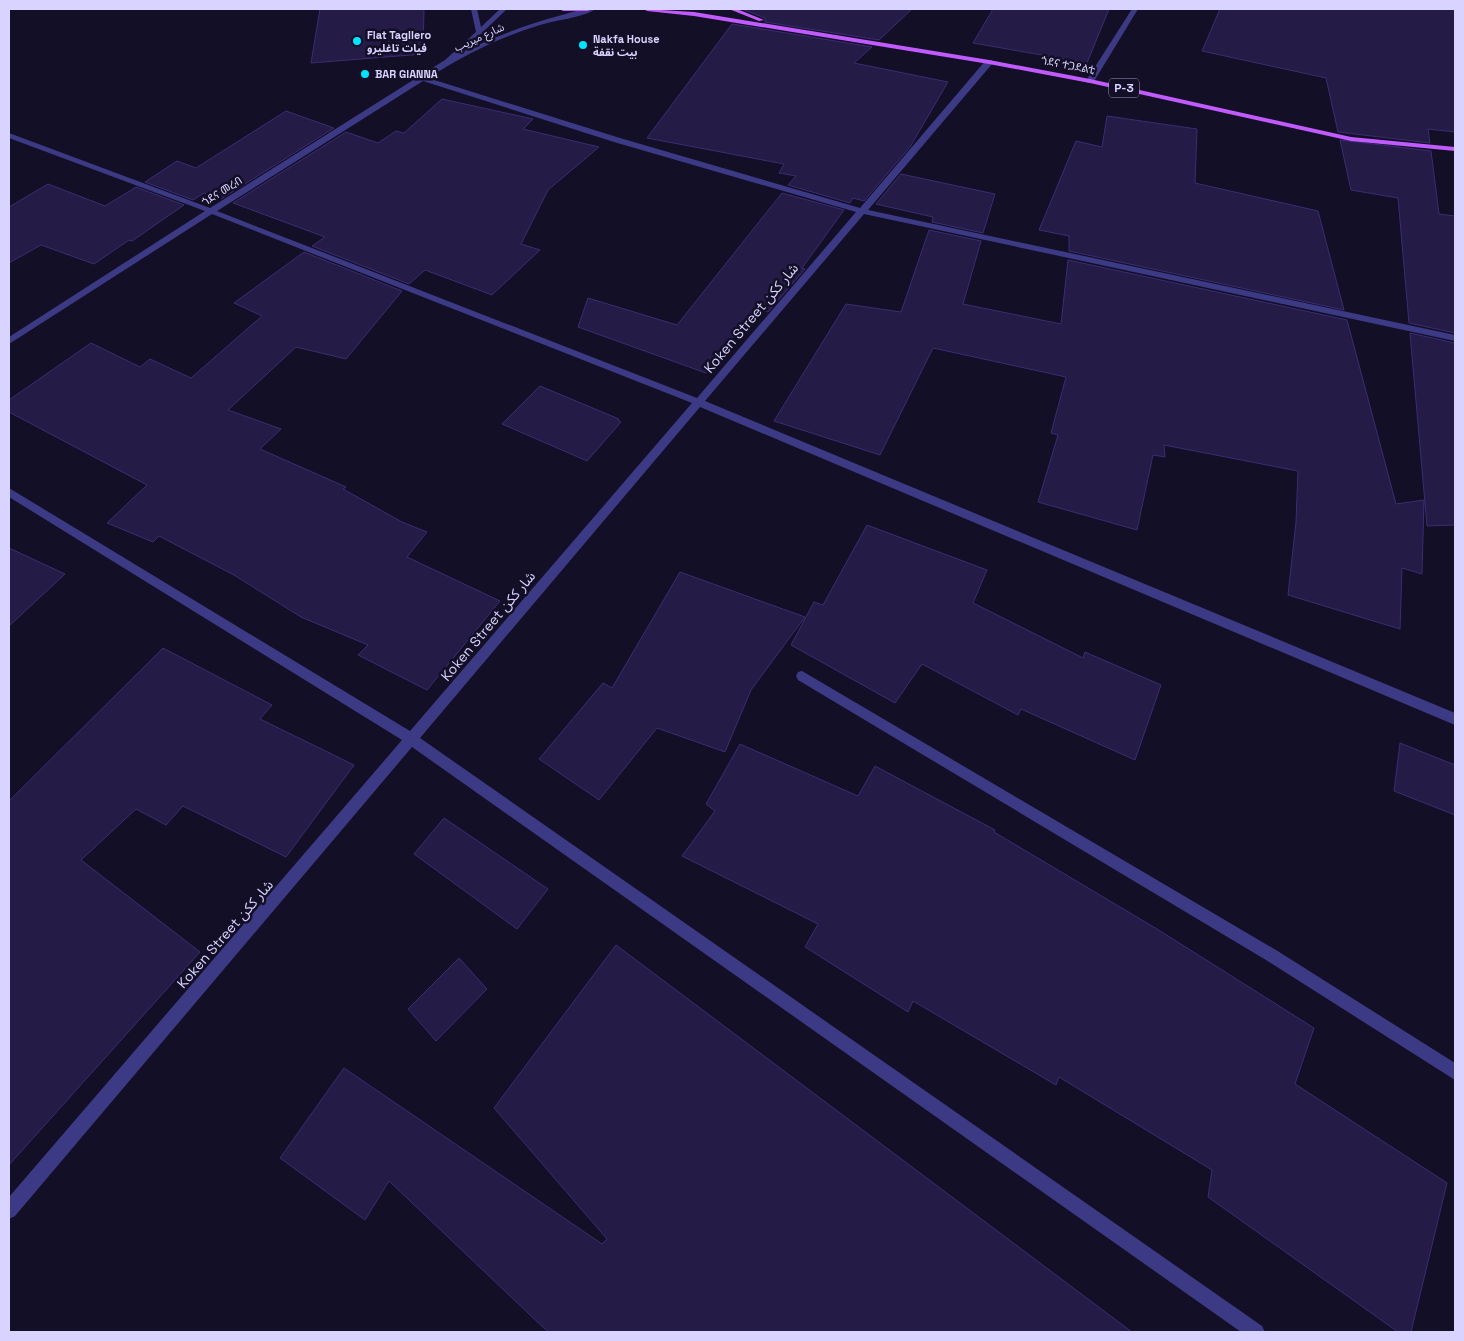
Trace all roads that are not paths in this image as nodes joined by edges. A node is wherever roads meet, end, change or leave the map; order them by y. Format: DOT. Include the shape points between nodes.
graph roads {
  1 [pos="474,9"];
  2 [pos="504,9"];
  3 [pos="563,9"];
  4 [pos="588,9"];
  5 [pos="593,9"];
  6 [pos="648,9"];
  7 [pos="732,9"];
  8 [pos="1135,9"];
  9 [pos="792,31"];
  10 [pos="479,32"];
  11 [pos="448,62"];
  12 [pos="989,62"];
  13 [pos="424,79"];
  14 [pos="1090,81"];
  15 [pos="9,135"];
  16 [pos="1455,149"];
  17 [pos="211,211"];
  18 [pos="862,211"];
  19 [pos="1455,338"];
  20 [pos="9,341"];
  21 [pos="698,402"];
  22 [pos="9,492"];
  23 [pos="802,676"];
  24 [pos="1455,719"];
  25 [pos="411,739"];
  26 [pos="1455,1072"];
  27 [pos="9,1210"];
  28 [pos="1256,1332"];
  1 -- 10 [label="street"];
  2 -- 10 [label="street, شارع ميريب"];
  3 -- 4 [label="main road"];
  5 -- 11 [label="street, شارع ميريب" via="535,24"];
  6 -- 9 [label="main road, ጎደና ተጋደልቲ / P-3"];
  7 -- 9 [label="main road, ጎደና ተጋደልቲ / P-3"];
  8 -- 14 [label="street"];
  9 -- 12 [label="main road, ጎደና ተጋደልቲ / P-3"];
  10 -- 11 [label="street, شارع ميريب"];
  11 -- 13 [label="street, ጎደና መረብ"];
  12 -- 14 [label="main road, ጎደና ተጋደልቲ / P-3"];
  12 -- 18 [label="street, Koken Street شار ككن"];
  13 -- 17 [label="street, ጎደና መረብ"];
  13 -- 18 [label="street" via="617,140"];
  14 -- 16 [label="main road, ጎደና ተጋደልቲ / P-3" via="1351,139"];
  15 -- 17 [label="street"];
  17 -- 20 [label="street, ጎደና መረብ"];
  17 -- 21 [label="street"];
  18 -- 19 [label="street"];
  18 -- 21 [label="street, Koken Street شار ككن"];
  21 -- 24 [label="street"];
  21 -- 25 [label="street, Koken Street شار ككن"];
  22 -- 25 [label="street"];
  23 -- 26 [label="street" via="1271,955"];
  25 -- 27 [label="street, Koken Street شار ككن"];
  25 -- 28 [label="street"];
}
